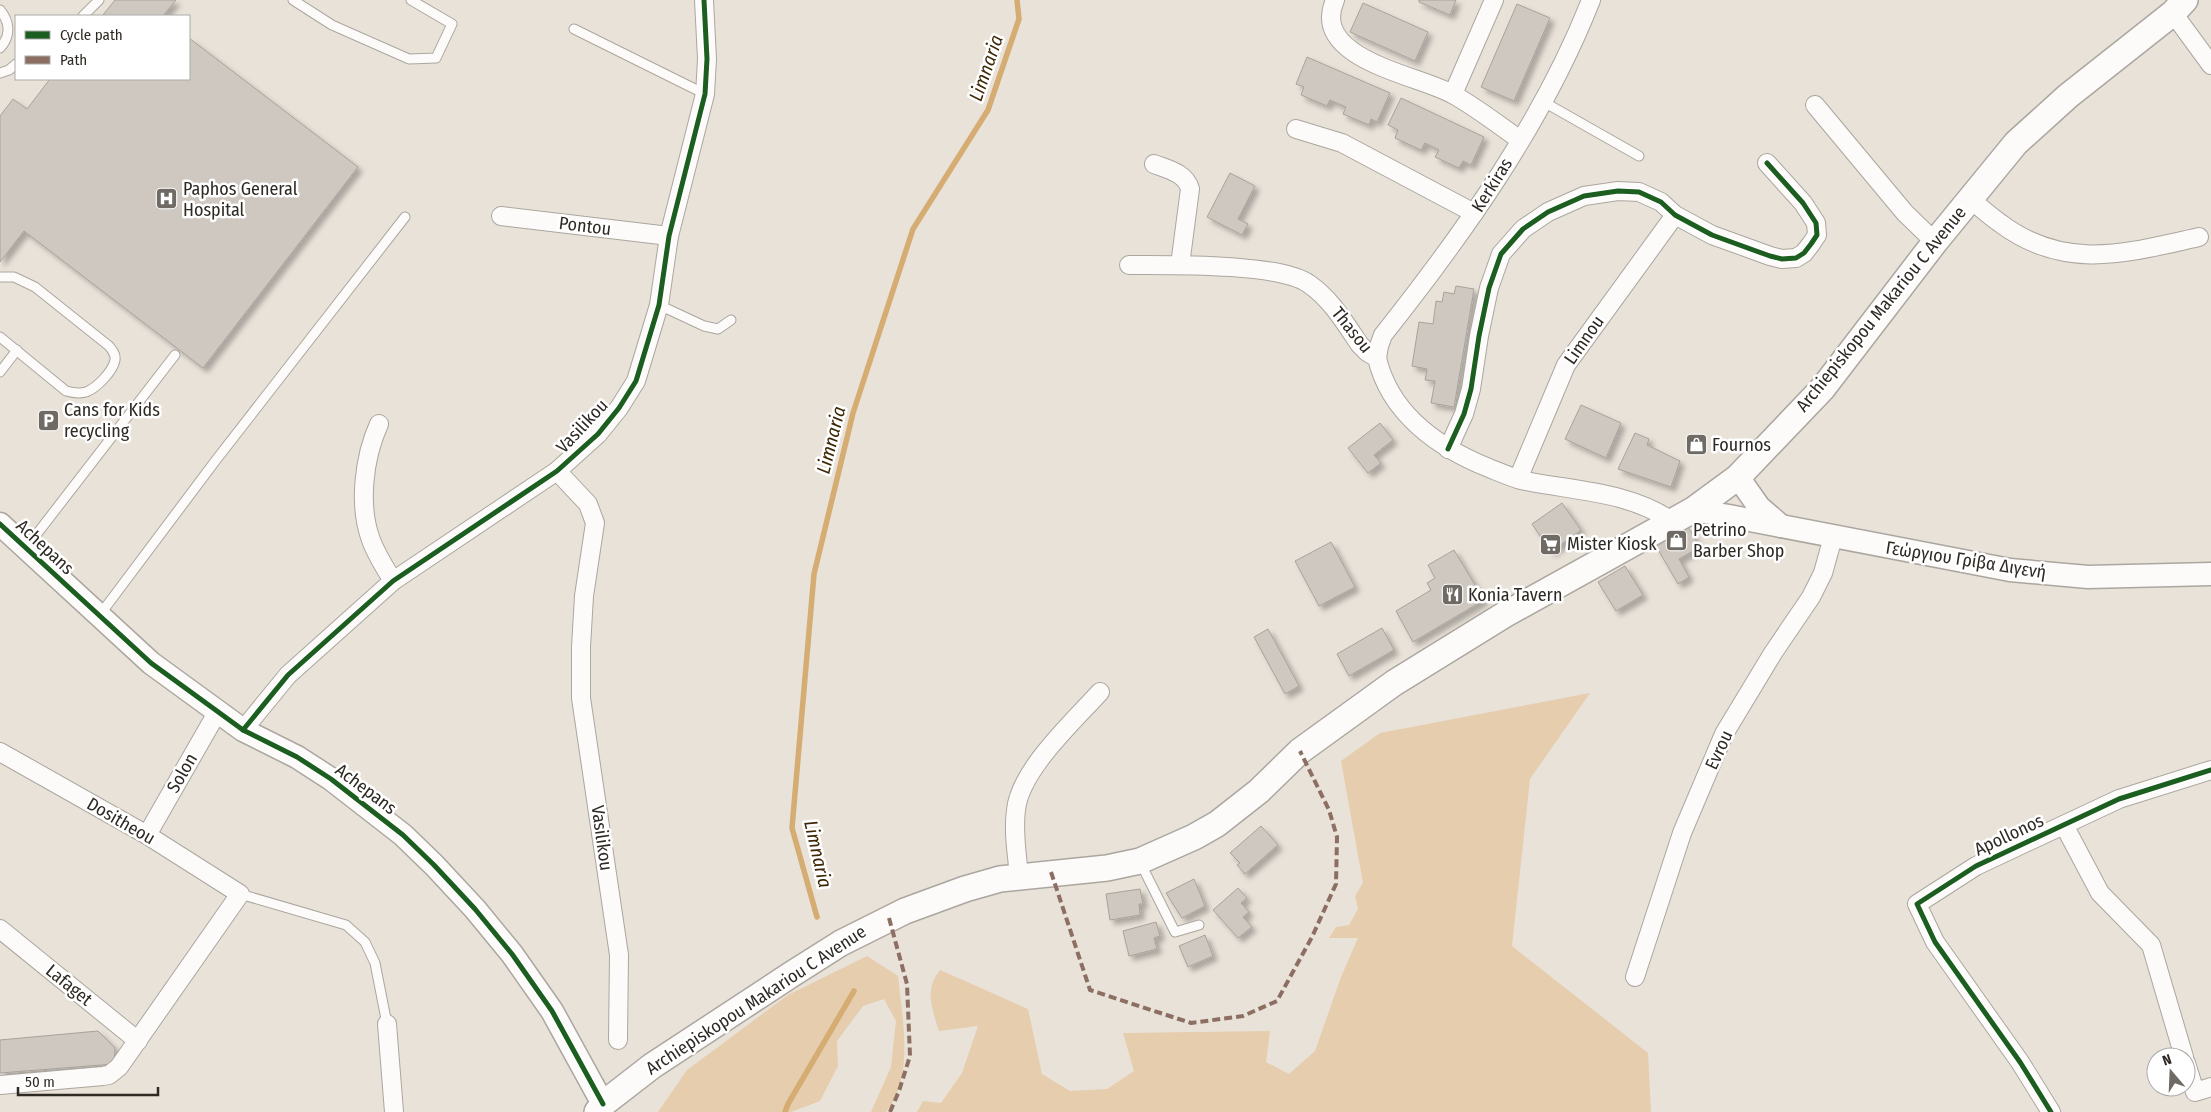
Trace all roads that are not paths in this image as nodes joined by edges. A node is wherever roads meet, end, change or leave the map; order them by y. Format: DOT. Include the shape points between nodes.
graph roads {
  1 [pos="99,0"];
  2 [pos="293,0"];
  3 [pos="410,0"];
  4 [pos="704,0"];
  5 [pos="1335,0"];
  6 [pos="1494,0"];
  7 [pos="1591,0"];
  8 [pos="2179,6"];
  9 [pos="0,10"];
  10 [pos="84,15"];
  11 [pos="574,30"];
  12 [pos="12,37"];
  13 [pos="0,48"];
  14 [pos="15,65"];
  15 [pos="2211,65"];
  16 [pos="0,73"];
  17 [pos="705,94"];
  18 [pos="1453,94"];
  19 [pos="1542,101"];
  20 [pos="1815,105"];
  21 [pos="1296,129"];
  22 [pos="1520,140"];
  23 [pos="1639,156"];
  24 [pos="1767,163"];
  25 [pos="1154,164"];
  26 [pos="1970,199"];
  27 [pos="1474,214"];
  28 [pos="1675,215"];
  29 [pos="501,216"];
  30 [pos="405,217"];
  31 [pos="668,236"];
  32 [pos="2199,237"];
  33 [pos="1935,242"];
  34 [pos="1129,264"];
  35 [pos="1180,265"];
  36 [pos="0,277"];
  37 [pos="659,305"];
  38 [pos="731,320"];
  39 [pos="0,337"];
  40 [pos="17,350"];
  41 [pos="175,355"];
  42 [pos="1377,358"];
  43 [pos="0,372"];
  44 [pos="379,424"];
  45 [pos="1448,449"];
  46 [pos="557,472"];
  47 [pos="1738,477"];
  48 [pos="1518,479"];
  49 [pos="1683,516"];
  50 [pos="0,524"];
  51 [pos="1783,528"];
  52 [pos="1833,537"];
  53 [pos="26,548"];
  54 [pos="2211,574"];
  55 [pos="393,581"];
  56 [pos="99,616"];
  57 [pos="1100,692"];
  58 [pos="218,711"];
  59 [pos="243,730"];
  60 [pos="0,752"];
  61 [pos="2211,770"];
  62 [pos="2064,825"];
  63 [pos="147,835"];
  64 [pos="1140,861"];
  65 [pos="1019,876"];
  66 [pos="240,894"];
  67 [pos="1199,925"];
  68 [pos="0,929"];
  69 [pos="1635,977"];
  70 [pos="387,1024"];
  71 [pos="618,1040"];
  72 [pos="138,1041"];
  73 [pos="2181,1047"];
  74 [pos="0,1085"];
  75 [pos="2211,1087"];
  76 [pos="2196,1091"];
  77 [pos="600,1108"];
  78 [pos="394,1112"];
  79 [pos="2052,1112"];
  1 -- 10 [label="lane"];
  2 -- 3 [label="lane" via="332,25 409,59 436,58 452,24"];
  4 -- 17 [label="street, Vasilikou"];
  5 -- 18 [label="street" via="1330,11 1336,37 1358,57"];
  6 -- 18 [label="street"];
  7 -- 19 [label="street, Kerkiras" via="1576,40"];
  8 -- 15 [label="street"];
  8 -- 26 [label="main road, Archiepiskopou Makariou C Avenue" via="2016,143"];
  9 -- 12 [label="lane"];
  11 -- 17 [label="lane"];
  12 -- 13 [label="lane"];
  14 -- 16 [label="lane"];
  17 -- 31 [label="street, Vasilikou"];
  18 -- 22 [label="street"];
  19 -- 22 [label="street, Kerkiras"];
  19 -- 23 [label="lane"];
  20 -- 33 [label="street" via="1905,213"];
  21 -- 27 [label="street" via="1342,143"];
  22 -- 27 [label="street, Kerkiras"];
  24 -- 28 [label="street" via="1803,203 1816,223 1817,235 1804,253 1796,258 1770,256 1712,235"];
  25 -- 35 [label="street" via="1181,175 1189,183"];
  26 -- 32 [label="street" via="2024,238 2063,253 2084,256 2118,254"];
  26 -- 33 [label="main road, Archiepiskopou Makariou C Avenue"];
  27 -- 42 [label="street, Kerkiras" via="1383,336"];
  28 -- 45 [label="street" via="1661,202 1640,192 1596,193 1541,216 1511,240 1501,254 1489,288 1471,389"];
  28 -- 48 [label="street, Limnou" via="1566,364"];
  29 -- 31 [label="street, Pontou"];
  30 -- 56 [label="lane"];
  31 -- 37 [label="street, Vasilikou"];
  33 -- 47 [label="main road, Archiepiskopou Makariou C Avenue" via="1823,388"];
  34 -- 35 [label="street, Thasou"];
  35 -- 42 [label="street, Thasou" via="1272,271 1300,278 1322,294 1366,352"];
  36 -- 40 [label="lane" via="14,277 41,292 109,346 115,360 94,388 76,393 66,391"];
  37 -- 38 [label="lane" via="718,329"];
  37 -- 46 [label="street, Vasilikou" via="636,381 598,434"];
  39 -- 40 [label="lane"];
  40 -- 43 [label="lane"];
  41 -- 53 [label="lane"];
  42 -- 45 [label="street, Thasou" via="1384,380 1404,411 1417,426"];
  44 -- 55 [label="street" via="366,461 366,523 371,540"];
  45 -- 48 [label="street, Thasou"];
  46 -- 55 [label="street, Vasilikou"];
  46 -- 71 [label="street, Vasilikou" via="588,504 595,523 584,596 581,698 619,955"];
  47 -- 49 [label="main road, Archiepiskopou Makariou C Avenue"];
  47 -- 51 [label="street" via="1759,507"];
  48 -- 49 [label="street, Thasou" via="1637,502"];
  49 -- 51 [label="street, Γεώργιου Γρίβα Διγενή" via="1729,516"];
  49 -- 64 [label="main road, Archiepiskopou Makariou C Avenue" via="1469,635 1356,709 1300,751 1259,791 1216,824"];
  50 -- 53 [label="street, Achepans"];
  51 -- 52 [label="street, Γεώργιου Γρίβα Διγενή"];
  52 -- 54 [label="street, Γεώργιου Γρίβα Διγενή" via="2010,570 2088,577"];
  52 -- 69 [label="street, Evrou" via="1823,574 1811,597 1724,734 1682,833"];
  53 -- 56 [label="street, Achepans"];
  55 -- 59 [label="street, Vasilikou" via="288,675"];
  56 -- 58 [label="street, Achepans" via="150,663"];
  57 -- 65 [label="street" via="1049,747 1022,790 1016,809 1015,831"];
  58 -- 59 [label="street, Achepans"];
  58 -- 63 [label="street, Solon"];
  59 -- 77 [label="street, Achepans" via="297,757 331,779 403,835 475,909 552,1011"];
  60 -- 63 [label="street, Dositheou"];
  61 -- 62 [label="street, Apollonos" via="2120,799"];
  62 -- 73 [label="street" via="2100,893 2151,945"];
  62 -- 79 [label="street, Apollonos" via="1976,866 1917,904 1935,942"];
  63 -- 66 [label="street, Dositheou"];
  64 -- 65 [label="main road, Archiepiskopou Makariou C Avenue" via="1107,868"];
  64 -- 67 [label="lane" via="1175,932"];
  65 -- 77 [label="main road, Archiepiskopou Makariou C Avenue" via="935,899 841,942 652,1066"];
  66 -- 70 [label="lane" via="346,925 365,942 376,963"];
  66 -- 72 [label="street"];
  68 -- 72 [label="street, Lafaget"];
  70 -- 78 [label="street"];
  72 -- 74 [label="street" via="109,1075"];
  75 -- 76 [label="street"];
}
